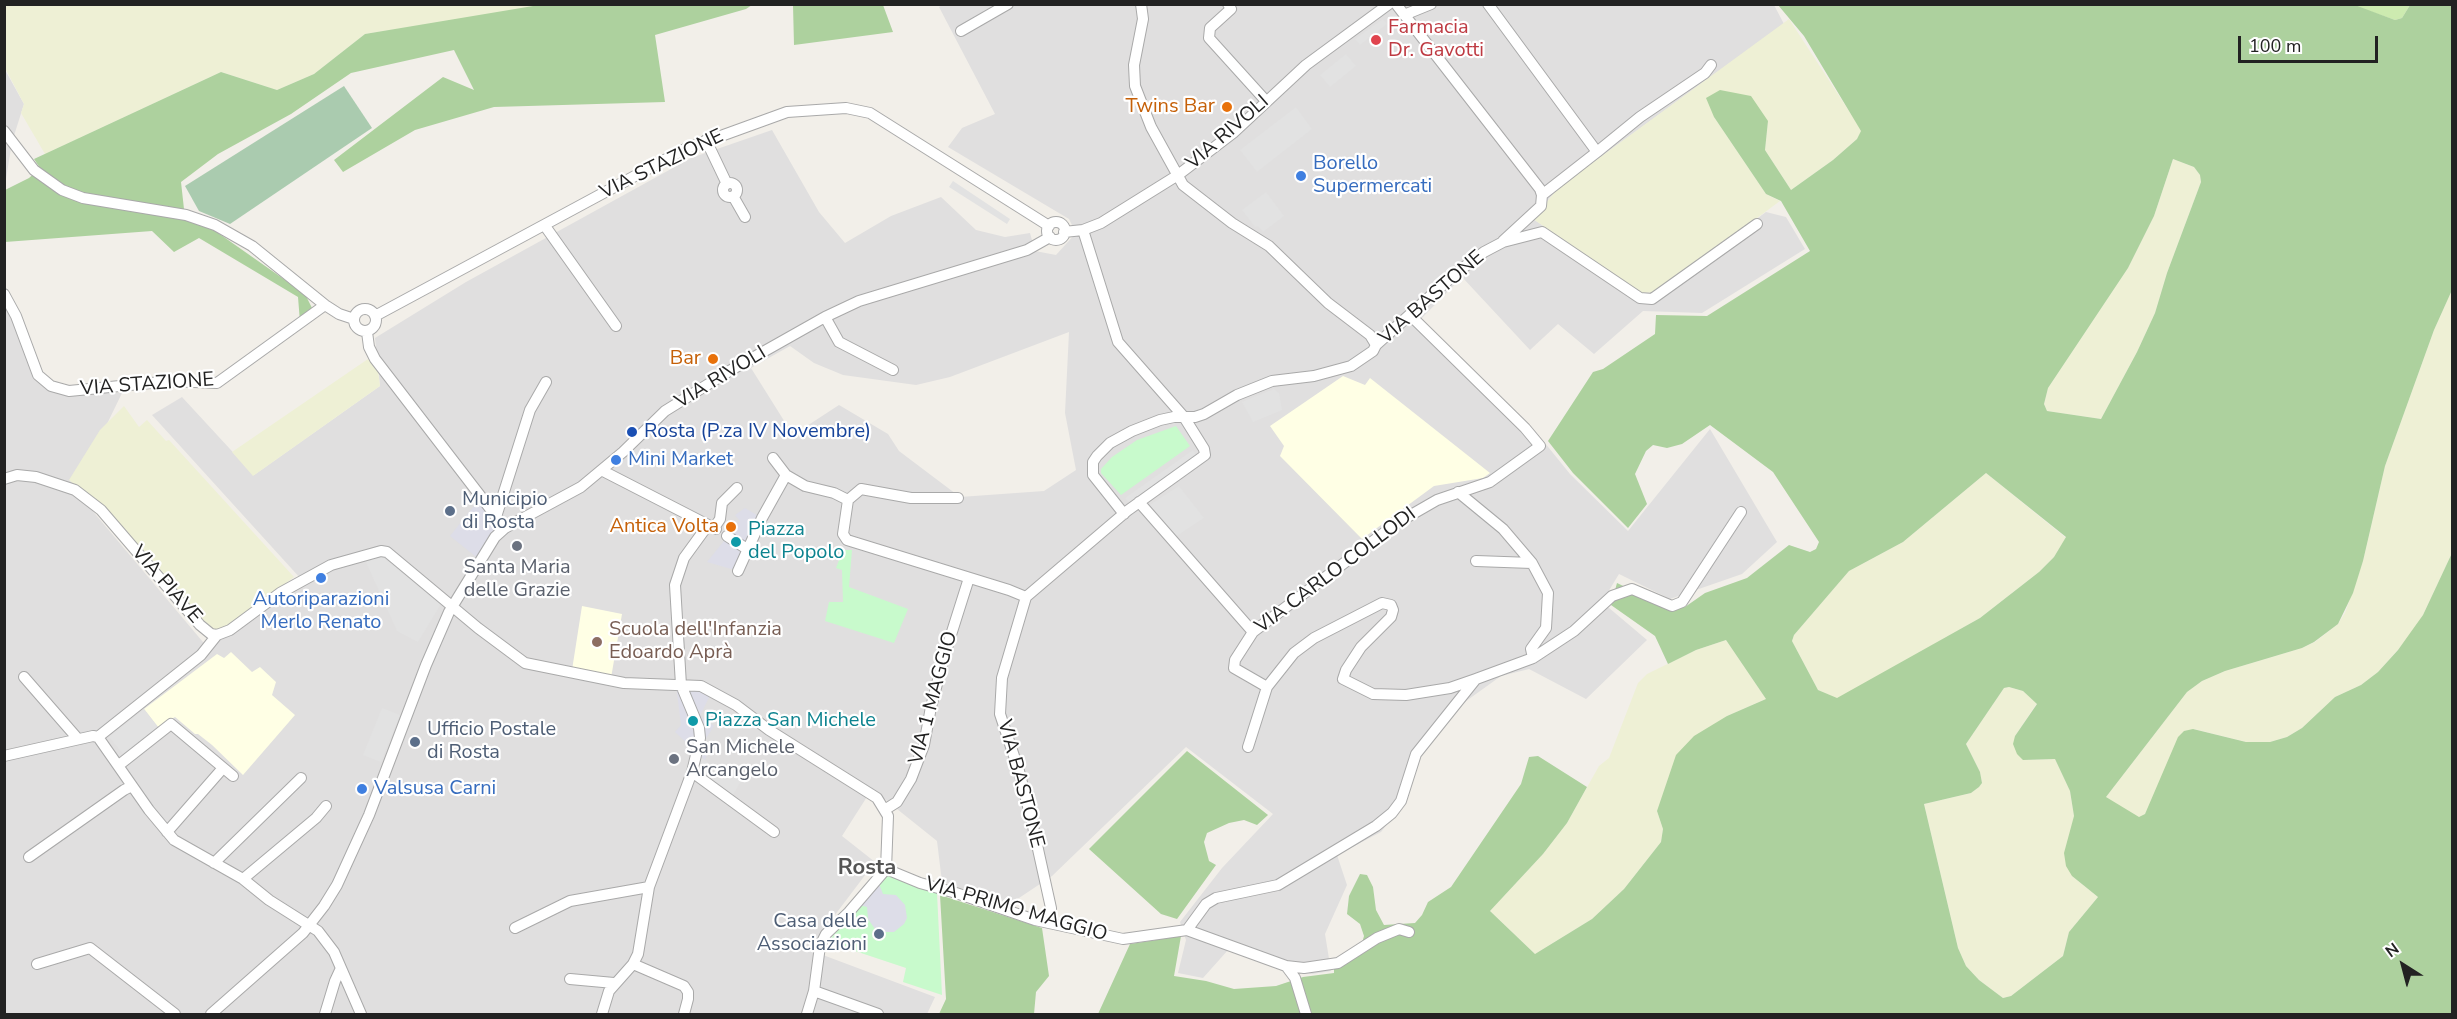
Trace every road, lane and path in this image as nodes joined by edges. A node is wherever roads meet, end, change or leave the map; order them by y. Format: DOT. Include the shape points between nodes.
graph roads {
  1 [pos="1008,4"];
  2 [pos="1142,4"];
  3 [pos="1228,4"];
  4 [pos="1389,4"];
  5 [pos="1396,4"];
  6 [pos="1431,4"];
  7 [pos="1488,4"];
  8 [pos="1376,8"];
  9 [pos="1404,15"];
  10 [pos="962,31"];
  11 [pos="1711,65"];
  12 [pos="1266,101"];
  13 [pos="4,130"];
  14 [pos="706,140"];
  15 [pos="1597,152"];
  16 [pos="1178,175"];
  17 [pos="1542,195"];
  18 [pos="745,217"];
  19 [pos="1757,224"];
  20 [pos="545,226"];
  21 [pos="1083,231"];
  22 [pos="1049,232"];
  23 [pos="1064,232"];
  24 [pos="1503,242"];
  25 [pos="4,294"];
  26 [pos="325,305"];
  27 [pos="1410,315"];
  28 [pos="375,316"];
  29 [pos="825,317"];
  30 [pos="354,319"];
  31 [pos="616,326"];
  32 [pos="367,332"];
  33 [pos="1376,345"];
  34 [pos="893,370"];
  35 [pos="546,382"];
  36 [pos="1184,417"];
  37 [pos="773,458"];
  38 [pos="603,471"];
  39 [pos="786,475"];
  40 [pos="4,479"];
  41 [pos="736,488"];
  42 [pos="1458,492"];
  43 [pos="958,498"];
  44 [pos="846,499"];
  45 [pos="1139,502"];
  46 [pos="1741,512"];
  47 [pos="1124,513"];
  48 [pos="496,517"];
  49 [pos="505,528"];
  50 [pos="712,528"];
  51 [pos="727,536"];
  52 [pos="747,549"];
  53 [pos="1476,561"];
  54 [pos="1532,563"];
  55 [pos="738,571"];
  56 [pos="969,578"];
  57 [pos="1026,597"];
  58 [pos="452,606"];
  59 [pos="1253,632"];
  60 [pos="217,635"];
  61 [pos="1533,658"];
  62 [pos="24,677"];
  63 [pos="1476,679"];
  64 [pos="681,685"];
  65 [pos="1267,687"];
  66 [pos="98,737"];
  67 [pos="78,739"];
  68 [pos="1248,747"];
  69 [pos="4,756"];
  70 [pos="119,765"];
  71 [pos="223,768"];
  72 [pos="692,772"];
  73 [pos="233,776"];
  74 [pos="302,778"];
  75 [pos="132,786"];
  76 [pos="326,806"];
  77 [pos="886,809"];
  78 [pos="167,832"];
  79 [pos="774,832"];
  80 [pos="29,857"];
  81 [pos="214,863"];
  82 [pos="886,869"];
  83 [pos="243,879"];
  84 [pos="649,887"];
  85 [pos="1051,922"];
  86 [pos="311,924"];
  87 [pos="515,928"];
  88 [pos="1187,930"];
  89 [pos="1409,932"];
  90 [pos="37,964"];
  91 [pos="633,964"];
  92 [pos="1286,966"];
  93 [pos="341,968"];
  94 [pos="570,979"];
  95 [pos="614,983"];
  96 [pos="814,992"];
  97 [pos="175,1014"];
  98 [pos="211,1014"];
  99 [pos="325,1014"];
  100 [pos="361,1014"];
  101 [pos="602,1014"];
  102 [pos="684,1014"];
  103 [pos="807,1014"];
  104 [pos="878,1014"];
  105 [pos="1306,1014"];
  1 -- 10 [label="street"];
  2 -- 16 [label="street" via="1135,86 1151,127"];
  3 -- 12 [label="street" via="1231,9 1210,28 1209,38"];
  4 -- 8 [label="street, VIA RIVOLI"];
  5 -- 9 [label="street"];
  6 -- 9 [label="street"];
  7 -- 15 [label="street"];
  8 -- 12 [label="street, VIA RIVOLI"];
  9 -- 17 [label="street"];
  11 -- 15 [label="street"];
  12 -- 16 [label="street, VIA RIVOLI" via="1233,133"];
  13 -- 26 [label="street" via="34,170 62,190 83,198 186,215 215,225 252,246"];
  14 -- 18 [label="street" via="727,184 736,186 733,196"];
  14 -- 20 [label="street, VIA STAZIONE"];
  14 -- 22 [label="street, VIA STAZIONE" via="787,112 859,110 905,134"];
  15 -- 17 [label="street"];
  16 -- 21 [label="street, VIA RIVOLI" via="1118,214"];
  16 -- 33 [label="street" via="1186,188 1269,246 1328,303 1370,334"];
  17 -- 24 [label="street" via="1541,206"];
  19 -- 24 [label="street, VIA BASTONE" via="1652,300 1640,298 1542,232"];
  20 -- 28 [label="street, VIA STAZIONE"];
  20 -- 31 [label="street"];
  21 -- 23 [label="street, VIA RIVOLI"];
  21 -- 36 [label="street" via="1118,342"];
  22 -- 23 [label="street, VIA STAZIONE" via="1053,223 1059,223"];
  22 -- 29 [label="street, VIA RIVOLI" via="1027,250 859,301"];
  24 -- 27 [label="street, VIA BASTONE" via="1471,261"];
  25 -- 26 [label="street, VIA STAZIONE" via="38,375 51,386 69,391 171,381 217,383"];
  26 -- 30 [label="street"];
  27 -- 33 [label="street, VIA BASTONE"];
  27 -- 42 [label="street, VIA CARLO COLLODI" via="1540,447 1490,482"];
  28 -- 30 [label="street" via="364,309"];
  28 -- 32 [label="street" via="375,326"];
  29 -- 34 [label="street" via="839,342"];
  29 -- 38 [label="street, VIA RIVOLI" via="665,411"];
  30 -- 32 [label="street" via="357,328"];
  32 -- 48 [label="street" via="375,359"];
  33 -- 36 [label="street, VIA BASTONE" via="1364,359 1339,371 1272,381 1204,414"];
  35 -- 48 [label="street" via="530,410"];
  36 -- 45 [label="street" via="1204,449 1203,458"];
  36 -- 47 [label="street, VIA BASTONE" via="1160,420 1132,431 1110,443 1093,462 1093,475"];
  37 -- 39 [label="street"];
  38 -- 49 [label="street, VIA RIVOLI" via="556,502"];
  38 -- 50 [label="street"];
  39 -- 44 [label="street" via="805,486"];
  39 -- 52 [label="street"];
  40 -- 60 [label="street, VIA PIAVE" via="17,474 58,482 75,490 101,510 200,625"];
  41 -- 50 [label="street" via="722,502 720,519"];
  42 -- 54 [label="street" via="1503,529"];
  42 -- 59 [label="street, VIA CARLO COLLODI" via="1397,522"];
  43 -- 44 [label="street" via="911,498 861,489"];
  44 -- 56 [label="street" via="843,534 847,540"];
  45 -- 47 [label="street"];
  45 -- 59 [label="street"];
  46 -- 61 [label="street" via="1683,602 1672,606 1632,589 1612,596 1574,631"];
  47 -- 57 [label="street"];
  48 -- 49 [label="street"];
  49 -- 58 [label="street, VIA RIVOLI" via="490,543"];
  50 -- 64 [label="street" via="684,558 675,585"];
  51 -- 52 [label="street"];
  52 -- 55 [label="street"];
  53 -- 54 [label="street"];
  54 -- 61 [label="street" via="1548,593 1546,628 1530,649"];
  56 -- 57 [label="street"];
  56 -- 77 [label="street, VIA 1 MAGGIO" via="944,657 924,745 911,779 897,802"];
  57 -- 85 [label="street, VIA BASTONE" via="1002,678 1000,714 1032,822"];
  58 -- 60 [label="street, VIA PIAVE" via="381,551 351,558 301,579 230,630"];
  58 -- 64 [label="street" via="525,663 624,683"];
  58 -- 86 [label="street, VIA RIVOLI" via="355,845 337,885"];
  59 -- 65 [label="street, VIA CARLO COLLODI" via="1234,660 1234,668"];
  60 -- 66 [label="street" via="201,655"];
  61 -- 63 [label="street"];
  62 -- 67 [label="street"];
  63 -- 65 [label="street" via="1406,695 1373,694 1343,679 1362,647 1391,617 1391,605 1382,603 1314,638 1294,653"];
  63 -- 88 [label="street" via="1416,754 1401,801 1392,813 1278,885 1216,898 1206,904"];
  64 -- 72 [label="street" via="699,729"];
  64 -- 77 [label="street" via="701,686 726,699 863,787"];
  65 -- 68 [label="street"];
  66 -- 67 [label="street"];
  66 -- 70 [label="street"];
  67 -- 69 [label="street"];
  70 -- 71 [label="street" via="171,724"];
  70 -- 75 [label="street"];
  71 -- 73 [label="street"];
  71 -- 78 [label="street"];
  72 -- 79 [label="street"];
  72 -- 84 [label="street"];
  74 -- 81 [label="street"];
  75 -- 78 [label="street"];
  75 -- 80 [label="street"];
  76 -- 83 [label="street"];
  77 -- 82 [label="street" via="890,827"];
  78 -- 81 [label="street"];
  81 -- 83 [label="street"];
  82 -- 85 [label="street, VIA PRIMO MAGGIO"];
  82 -- 96 [label="street" via="826,934 820,946"];
  83 -- 86 [label="street" via="269,900"];
  84 -- 87 [label="street" via="570,902"];
  84 -- 91 [label="street"];
  85 -- 88 [label="street, VIA PRIMO MAGGIO" via="1124,939"];
  86 -- 93 [label="street" via="326,940"];
  86 -- 98 [label="street, VIA RIVOLI"];
  88 -- 92 [label="street, VIA PRIMO MAGGIO"];
  89 -- 92 [label="street, VIA PRIMO MAGGIO" via="1399,929 1377,938 1338,963 1304,968"];
  90 -- 97 [label="street" via="90,948"];
  91 -- 95 [label="street"];
  91 -- 102 [label="street" via="684,986 688,992"];
  92 -- 105 [label="street" via="1295,978"];
  93 -- 99 [label="street"];
  93 -- 100 [label="street"];
  94 -- 95 [label="street"];
  95 -- 101 [label="street"];
  96 -- 103 [label="street"];
  96 -- 104 [label="street"];
}
